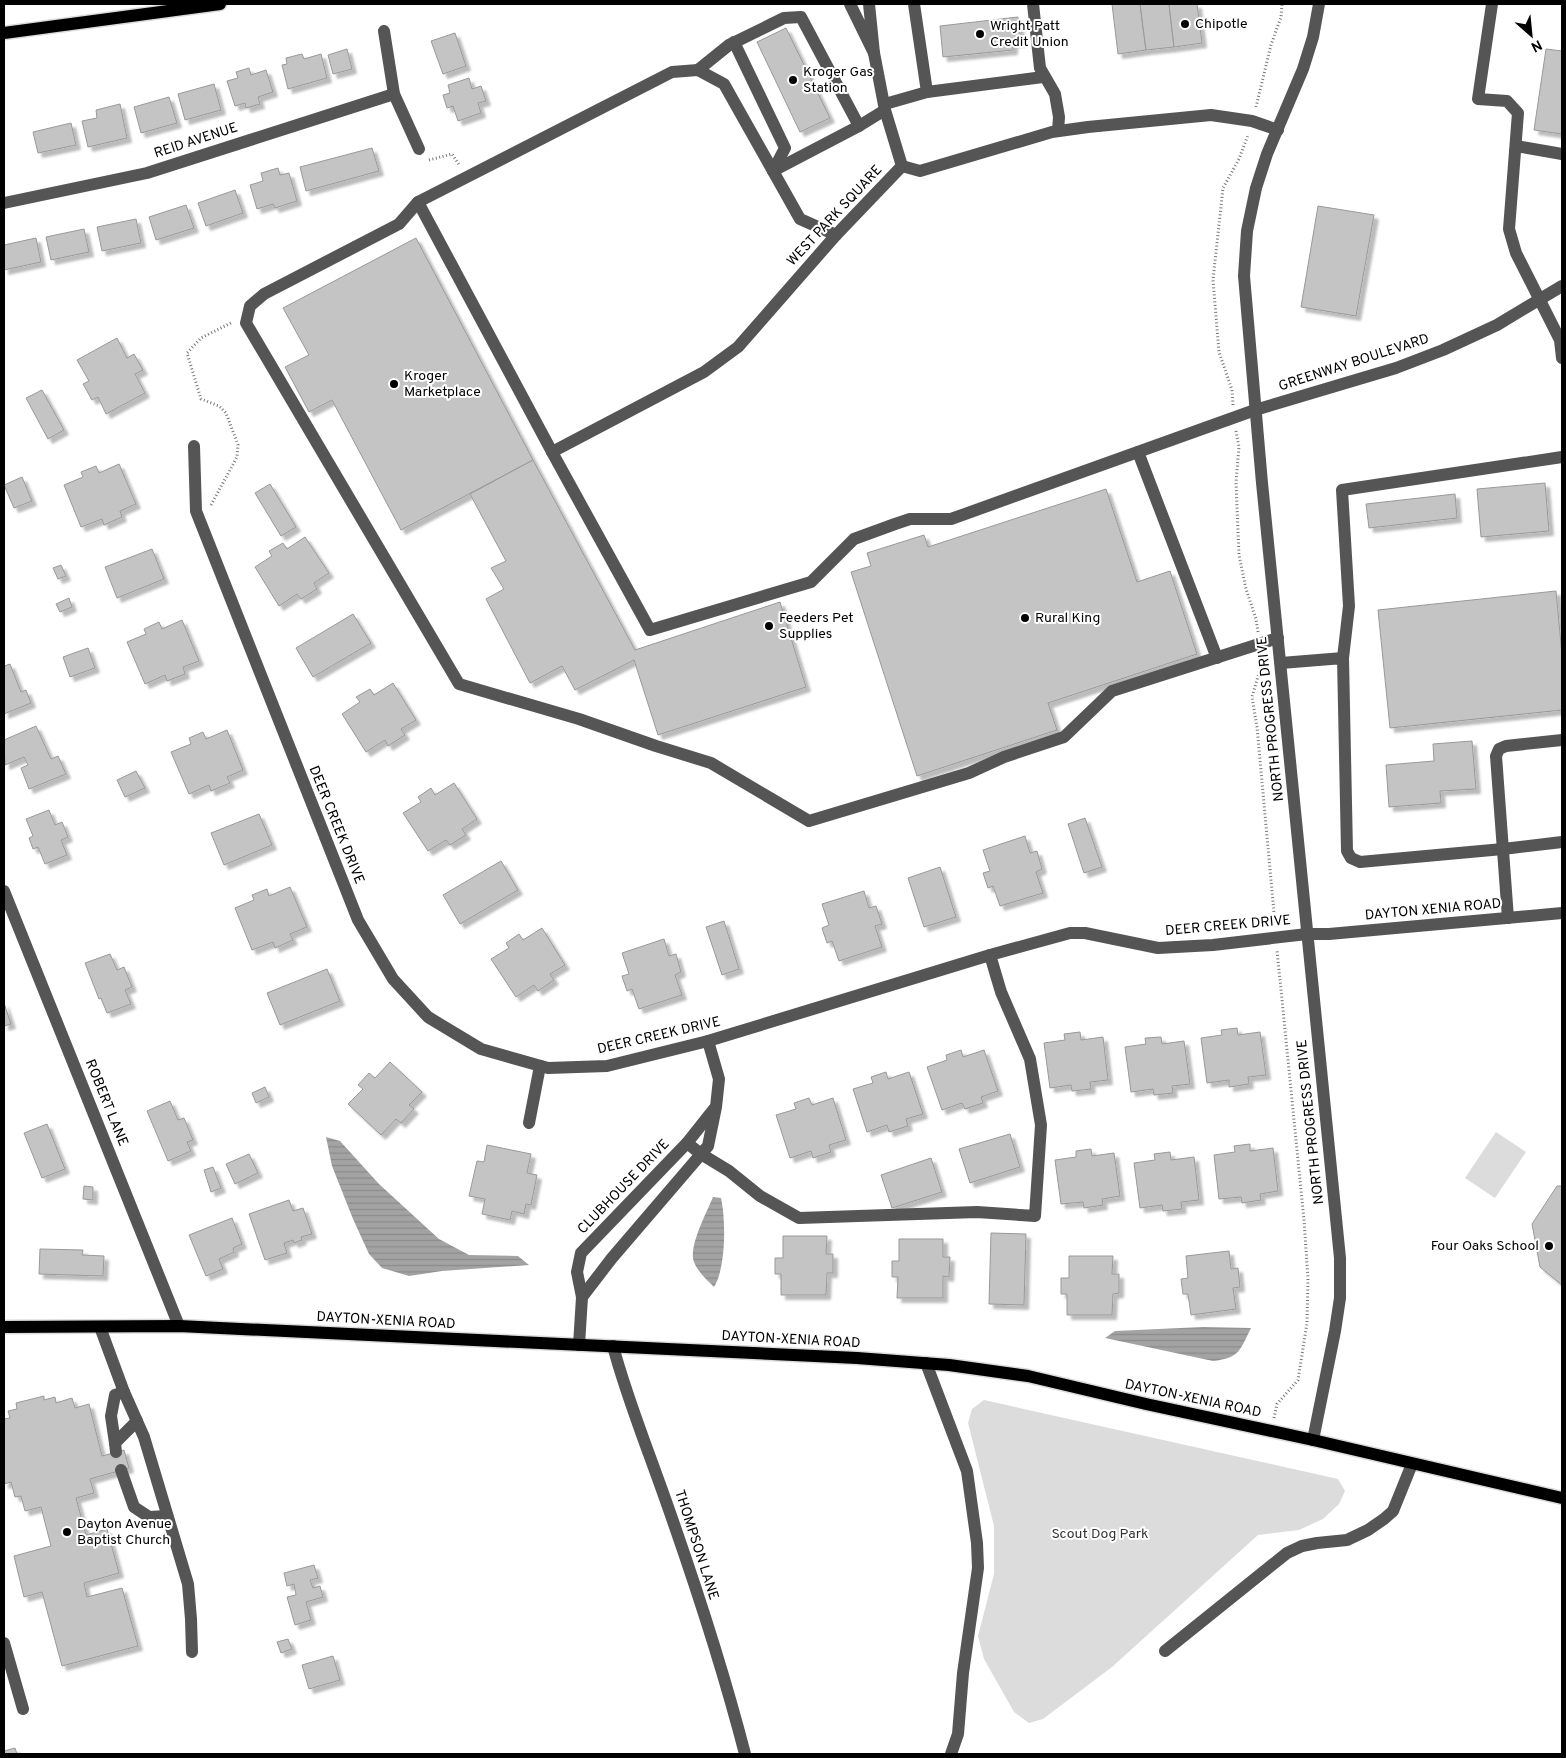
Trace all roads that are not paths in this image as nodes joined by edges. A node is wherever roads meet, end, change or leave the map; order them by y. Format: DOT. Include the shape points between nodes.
graph roads {
  1 [pos="220,4"];
  2 [pos="850,4"];
  3 [pos="869,4"];
  4 [pos="914,4"];
  5 [pos="1033,4"];
  6 [pos="1319,4"];
  7 [pos="1492,4"];
  8 [pos="384,31"];
  9 [pos="4,33"];
  10 [pos="734,42"];
  11 [pos="874,53"];
  12 [pos="698,70"];
  13 [pos="1043,77"];
  14 [pos="927,92"];
  15 [pos="394,94"];
  16 [pos="885,107"];
  17 [pos="859,126"];
  18 [pos="1278,130"];
  19 [pos="1058,131"];
  20 [pos="1516,146"];
  21 [pos="419,149"];
  22 [pos="1562,154"];
  23 [pos="902,166"];
  24 [pos="773,171"];
  25 [pos="4,202"];
  26 [pos="418,202"];
  27 [pos="836,235"];
  28 [pos="1562,286"];
  29 [pos="1562,292"];
  30 [pos="1540,300"];
  31 [pos="1562,358"];
  32 [pos="1255,410"];
  33 [pos="194,446"];
  34 [pos="552,452"];
  35 [pos="1138,452"];
  36 [pos="1562,457"];
  37 [pos="1278,638"];
  38 [pos="1216,658"];
  39 [pos="1343,658"];
  40 [pos="1281,663"];
  41 [pos="1562,740"];
  42 [pos="1562,842"];
  43 [pos="1503,849"];
  44 [pos="4,891"];
  45 [pos="1562,913"];
  46 [pos="1508,918"];
  47 [pos="1307,934"];
  48 [pos="990,955"];
  49 [pos="708,1042"];
  50 [pos="540,1066"];
  51 [pos="716,1107"];
  52 [pos="529,1123"];
  53 [pos="687,1143"];
  54 [pos="701,1154"];
  55 [pos="582,1297"];
  56 [pos="179,1326"];
  57 [pos="4,1327"];
  58 [pos="100,1327"];
  59 [pos="579,1345"];
  60 [pos="613,1346"];
  61 [pos="926,1364"];
  62 [pos="124,1392"];
  63 [pos="137,1421"];
  64 [pos="1313,1440"];
  65 [pos="1412,1464"];
  66 [pos="121,1470"];
  67 [pos="1562,1498"];
  68 [pos="168,1516"];
  69 [pos="4,1643"];
  70 [pos="1165,1651"];
  71 [pos="192,1652"];
  72 [pos="23,1709"];
  73 [pos="745,1754"];
  74 [pos="951,1754"];
  1 -- 9 [label="main road"];
  2 -- 11 [label="street"];
  3 -- 11 [label="street"];
  4 -- 14 [label="street"];
  5 -- 13 [label="street"];
  6 -- 18 [label="street, NORTH PROGRESS DRIVE" via="1303,69"];
  7 -- 20 [label="street" via="1478,99 1507,101 1518,113"];
  8 -- 15 [label="street"];
  10 -- 12 [label="street"];
  10 -- 17 [label="street" via="784,18 801,17"];
  10 -- 24 [label="street" via="785,148"];
  11 -- 16 [label="street"];
  12 -- 24 [label="street" via="724,84"];
  12 -- 26 [label="street" via="672,72"];
  13 -- 14 [label="street"];
  13 -- 19 [label="street" via="1055,94"];
  14 -- 16 [label="street"];
  15 -- 21 [label="street"];
  15 -- 25 [label="street, REID AVENUE" via="147,173"];
  16 -- 17 [label="street"];
  16 -- 23 [label="street"];
  17 -- 24 [label="street"];
  18 -- 19 [label="street, WEST PARK SQUARE" via="1252,121 1211,115"];
  18 -- 32 [label="street, NORTH PROGRESS DRIVE" via="1256,188 1245,253 1245,303"];
  19 -- 23 [label="street, WEST PARK SQUARE" via="920,171"];
  20 -- 22 [label="street"];
  20 -- 30 [label="street" via="1509,230 1516,253"];
  23 -- 27 [label="street, WEST PARK SQUARE"];
  24 -- 27 [label="street" via="800,219"];
  26 -- 34 [label="street"];
  26 -- 38 [label="street" via="399,224 264,294 250,306 246,323 459,684 711,763 809,821 969,773 1004,757 1064,737 1112,691"];
  27 -- 34 [label="street, WEST PARK SQUARE" via="738,347 704,372"];
  28 -- 30 [label="street"];
  29 -- 30 [label="street"];
  30 -- 31 [label="street" via="1560,340"];
  30 -- 32 [label="street, GREENWAY BOULEVARD" via="1497,325 1443,350 1396,368"];
  32 -- 35 [label="street, GREENWAY BOULEVARD"];
  32 -- 37 [label="street, NORTH PROGRESS DRIVE"];
  33 -- 50 [label="street, DEER CREEK DRIVE" via="196,511 358,920 393,979 428,1017 481,1049"];
  34 -- 35 [label="street, GREENWAY BOULEVARD" via="650,630 811,582 854,539 895,524 910,519 951,519"];
  35 -- 38 [label="street"];
  36 -- 39 [label="street" via="1342,490 1349,606"];
  37 -- 38 [label="street"];
  37 -- 40 [label="street, NORTH PROGRESS DRIVE"];
  39 -- 40 [label="street"];
  39 -- 43 [label="street" via="1348,851 1351,858 1360,862"];
  40 -- 47 [label="street, NORTH PROGRESS DRIVE"];
  41 -- 43 [label="street" via="1499,749 1496,756"];
  42 -- 43 [label="street"];
  43 -- 46 [label="street"];
  44 -- 56 [label="street, ROBERT LANE"];
  45 -- 46 [label="street, DAYTON XENIA ROAD"];
  46 -- 47 [label="street, DAYTON XENIA ROAD"];
  47 -- 48 [label="street, DEER CREEK DRIVE" via="1158,948 1085,933 1070,933"];
  47 -- 64 [label="street, NORTH PROGRESS DRIVE" via="1340,1258 1340,1298"];
  48 -- 49 [label="street, DEER CREEK DRIVE"];
  48 -- 54 [label="street" via="1001,992 1030,1059 1041,1125 1035,1216 977,1212 800,1218 760,1196"];
  49 -- 50 [label="street, DEER CREEK DRIVE" via="606,1066"];
  49 -- 51 [label="street" via="719,1079"];
  50 -- 52 [label="street"];
  51 -- 53 [label="street, CLUBHOUSE DRIVE"];
  51 -- 54 [label="street" via="708,1146"];
  53 -- 54 [label="street"];
  53 -- 55 [label="street, CLUBHOUSE DRIVE" via="581,1253 578,1272"];
  54 -- 55 [label="street"];
  55 -- 59 [label="street, CLUBHOUSE DRIVE"];
  56 -- 58 [label="main road, DAYTON-XENIA ROAD"];
  56 -- 59 [label="main road, DAYTON-XENIA ROAD"];
  57 -- 58 [label="main road, DAYTON-XENIA ROAD"];
  58 -- 62 [label="street"];
  59 -- 60 [label="main road, DAYTON-XENIA ROAD"];
  60 -- 61 [label="main road, DAYTON-XENIA ROAD"];
  60 -- 73 [label="street, THOMPSON LANE" via="712,1639"];
  61 -- 64 [label="main road, DAYTON-XENIA ROAD" via="1028,1376"];
  61 -- 74 [label="street" via="967,1471 977,1543 978,1568 958,1734"];
  62 -- 63 [label="street"];
  62 -- 63 [label="street" via="115,1396 111,1416 115,1448"];
  63 -- 68 [label="street"];
  64 -- 65 [label="main road, DAYTON-XENIA ROAD"];
  65 -- 67 [label="main road, DAYTON-XENIA ROAD"];
  65 -- 70 [label="street" via="1393,1511 1384,1519 1347,1540 1302,1546 1287,1554"];
  66 -- 68 [label="street" via="134,1507 149,1517"];
  68 -- 71 [label="street" via="188,1584"];
  69 -- 72 [label="street"];
}
